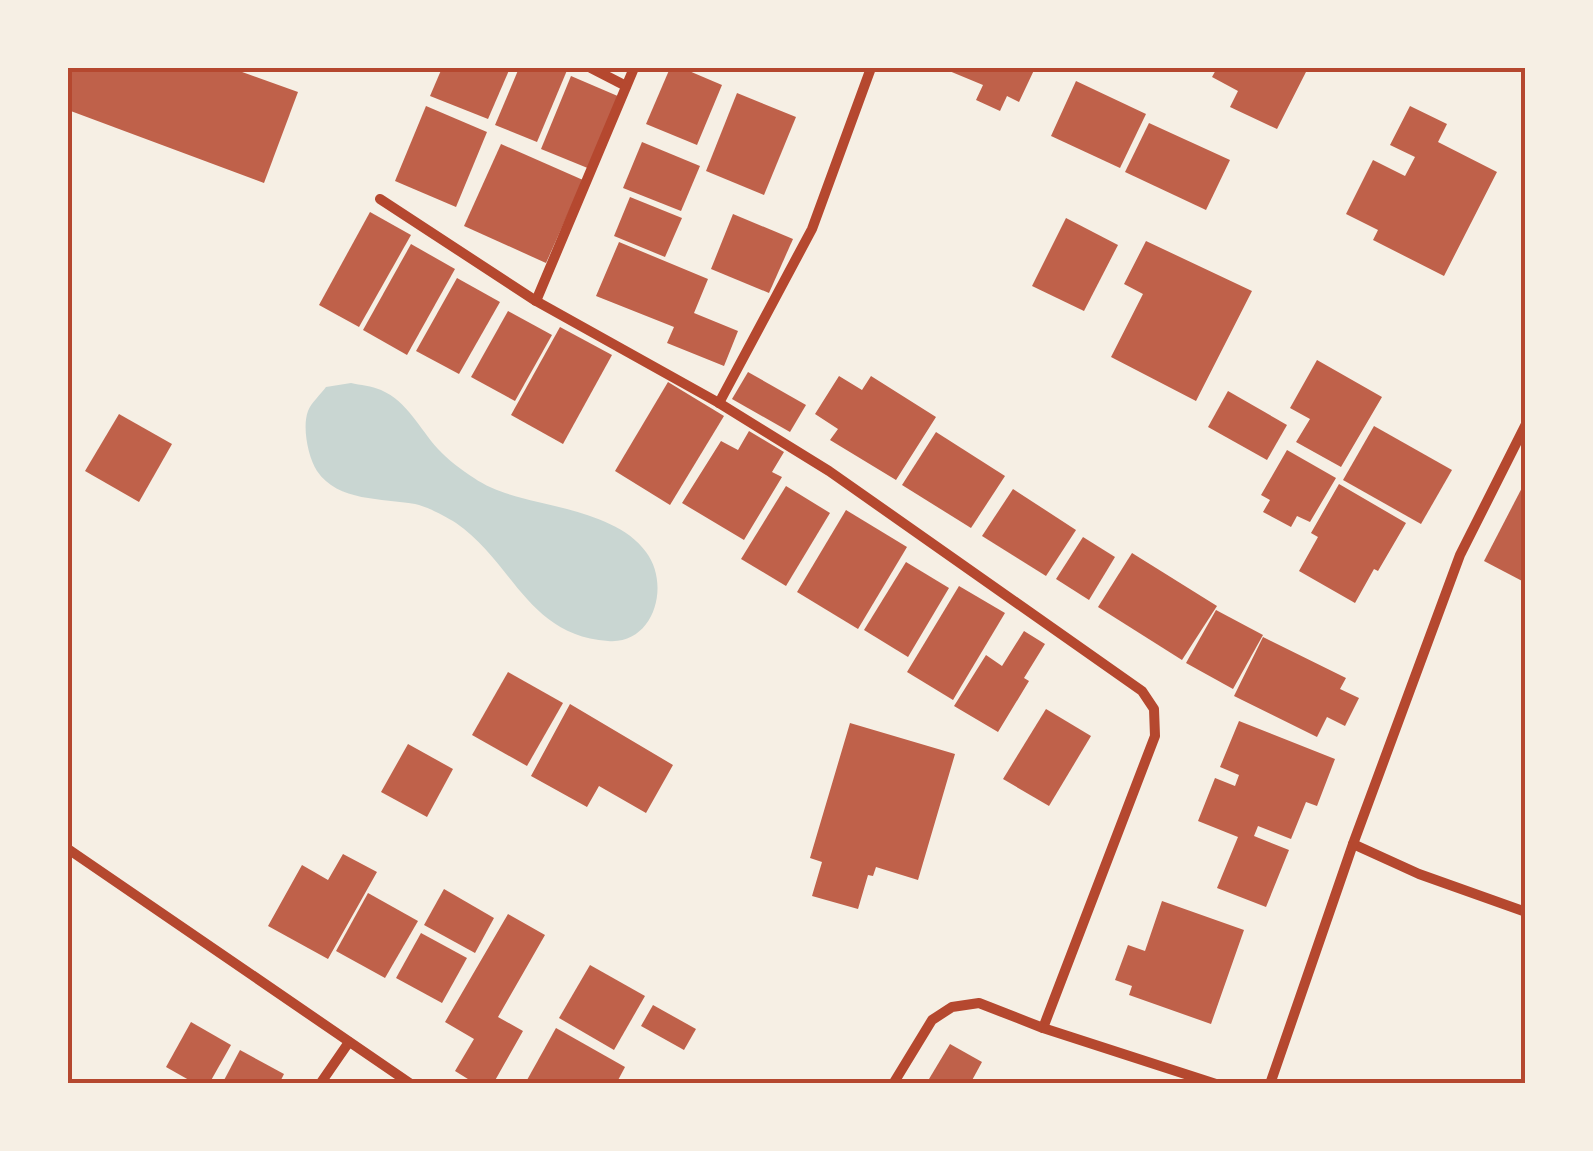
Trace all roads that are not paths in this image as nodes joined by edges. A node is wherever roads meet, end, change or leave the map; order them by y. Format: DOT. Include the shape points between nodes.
graph roads {
  1 [pos="591,68"];
  2 [pos="634,68"];
  3 [pos="871,68"];
  4 [pos="626,86"];
  5 [pos="380,200"];
  6 [pos="536,301"];
  7 [pos="719,403"];
  8 [pos="1526,424"];
  9 [pos="1353,844"];
  10 [pos="68,849"];
  11 [pos="1526,912"];
  12 [pos="1043,1028"];
  13 [pos="348,1042"];
  14 [pos="320,1084"];
  15 [pos="412,1084"];
  16 [pos="893,1084"];
  17 [pos="1216,1084"];
  18 [pos="1270,1084"];
  1 -- 4 [label="street"];
  2 -- 4 [label="street"];
  3 -- 7 [label="street" via="812,229"];
  4 -- 6 [label="street"];
  5 -- 6 [label="street"];
  6 -- 7 [label="street"];
  7 -- 12 [label="street" via="829,470 1099,658 1142,691 1154,709 1154,736"];
  8 -- 9 [label="street" via="1460,555"];
  9 -- 11 [label="street"];
  9 -- 18 [label="street"];
  10 -- 13 [label="street"];
  12 -- 16 [label="street" via="979,1004 952,1007 932,1020"];
  12 -- 17 [label="street"];
  13 -- 14 [label="street"];
  13 -- 15 [label="street"];
}
